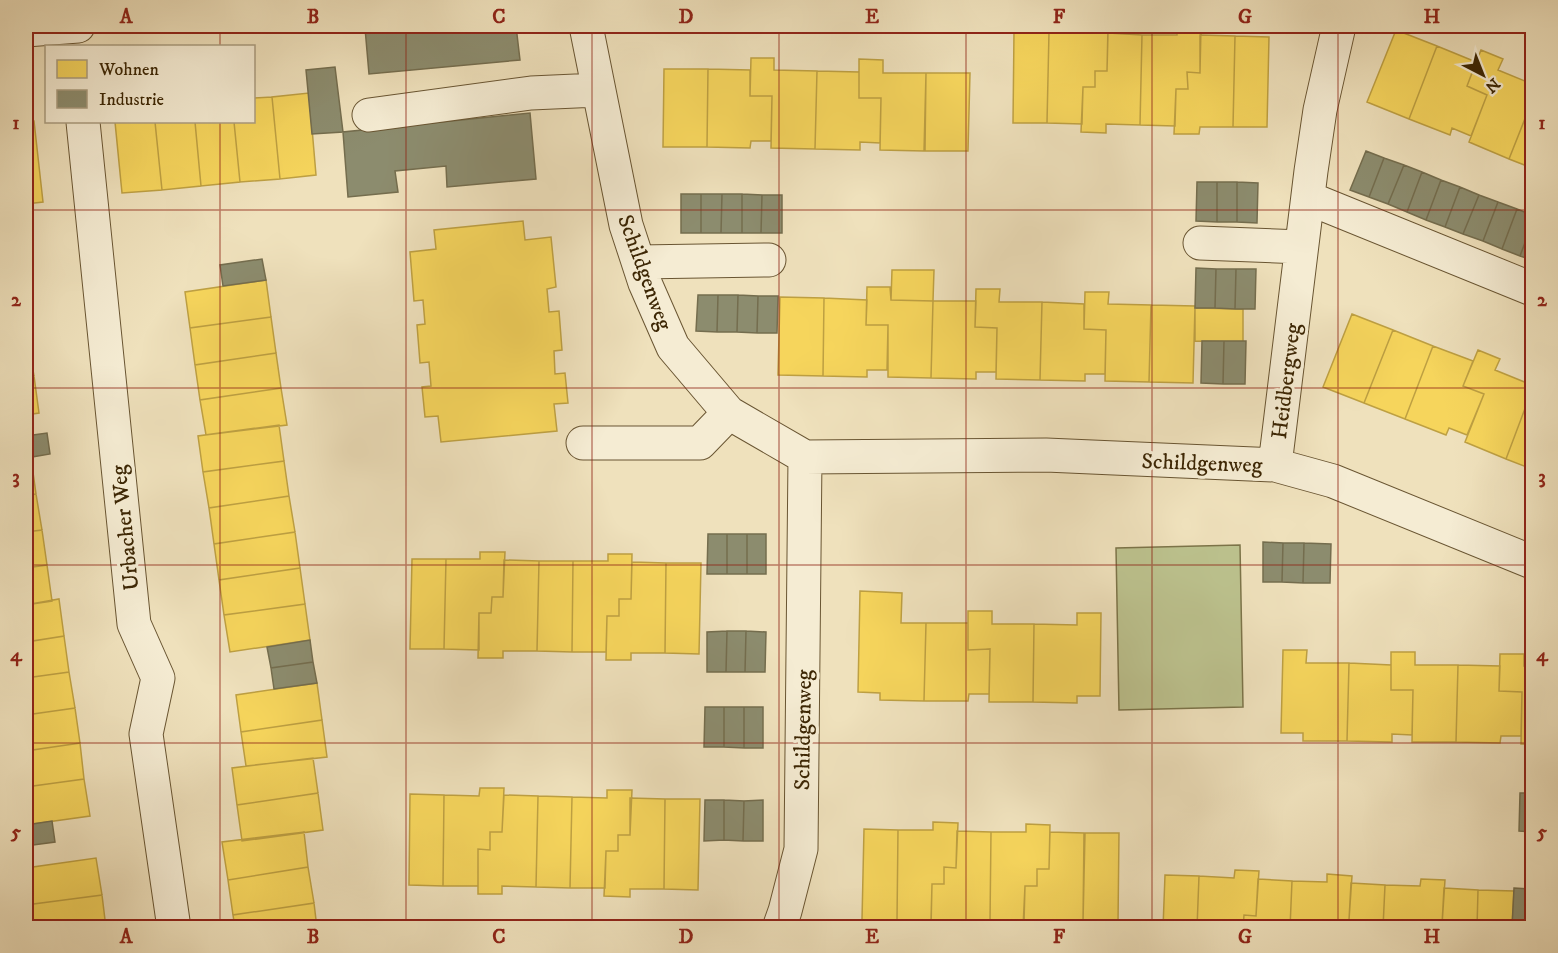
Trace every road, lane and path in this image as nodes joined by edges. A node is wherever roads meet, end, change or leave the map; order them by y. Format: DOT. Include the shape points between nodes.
graph roads {
  1 [pos="76,26"];
  2 [pos="586,26"];
  3 [pos="1340,26"];
  4 [pos="26,30"];
  5 [pos="76,45"];
  6 [pos="598,90"];
  7 [pos="369,114"];
  8 [pos="84,123"];
  9 [pos="1308,198"];
  10 [pos="1200,243"];
  11 [pos="1301,247"];
  12 [pos="769,260"];
  13 [pos="639,262"];
  14 [pos="1533,289"];
  15 [pos="729,413"];
  16 [pos="583,443"];
  17 [pos="805,458"];
  18 [pos="1275,465"];
  19 [pos="1533,562"];
  20 [pos="174,927"];
  21 [pos="779,927"];
  1 -- 4 [label="street"];
  1 -- 5 [label="street"];
  2 -- 6 [label="street, Schildgenweg"];
  3 -- 9 [label="street, Heidbergweg" via="1320,110"];
  6 -- 7 [label="street" via="531,93"];
  6 -- 13 [label="street, Schildgenweg" via="626,225"];
  8 -- 20 [label="street, Urbacher Weg" via="134,624 158,678 146,734"];
  9 -- 11 [label="street, Heidbergweg"];
  9 -- 14 [label="street"];
  10 -- 11 [label="street"];
  11 -- 18 [label="street, Heidbergweg"];
  12 -- 13 [label="street"];
  13 -- 15 [label="street, Schildgenweg" via="673,347"];
  15 -- 16 [label="street" via="700,443"];
  15 -- 17 [label="street, Schildgenweg"];
  17 -- 18 [label="street, Schildgenweg" via="1047,455"];
  17 -- 21 [label="street, Schildgenweg" via="801,849"];
  18 -- 19 [label="street, Heidbergweg" via="1334,481"];
}
